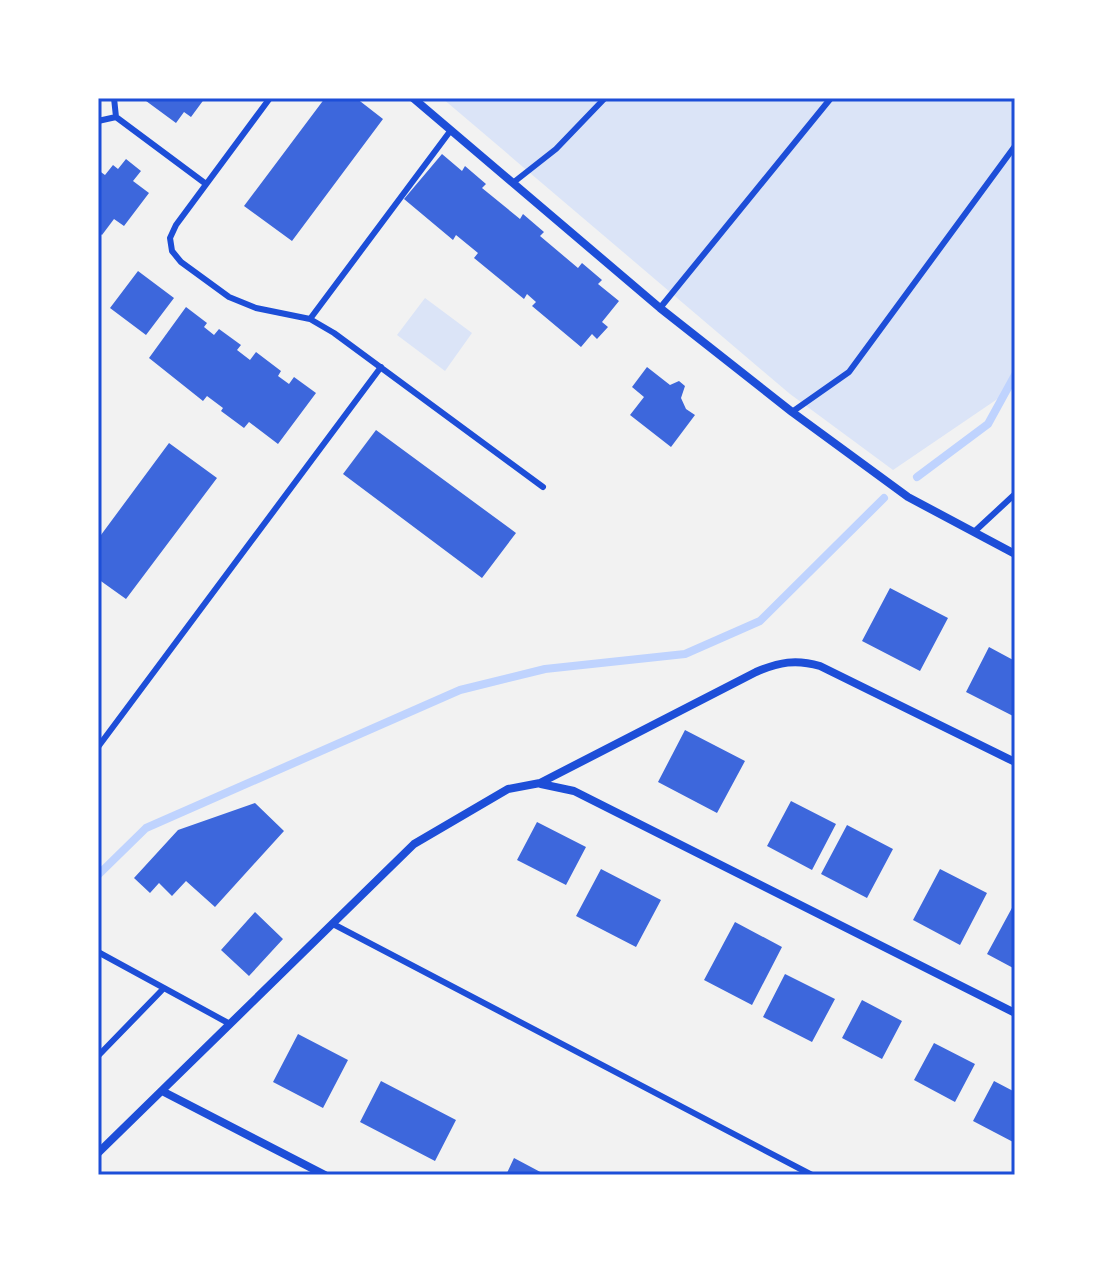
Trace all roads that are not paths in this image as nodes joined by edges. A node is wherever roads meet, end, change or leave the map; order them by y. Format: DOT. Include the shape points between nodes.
graph roads {
  1 [pos="114,98"];
  2 [pos="270,98"];
  3 [pos="413,98"];
  4 [pos="605,98"];
  5 [pos="831,98"];
  6 [pos="116,117"];
  7 [pos="98,121"];
  8 [pos="451,130"];
  9 [pos="1015,146"];
  10 [pos="514,182"];
  11 [pos="206,184"];
  12 [pos="660,308"];
  13 [pos="310,319"];
  14 [pos="381,367"];
  15 [pos="792,412"];
  16 [pos="543,487"];
  17 [pos="1015,494"];
  18 [pos="974,532"];
  19 [pos="1015,554"];
  20 [pos="98,747"];
  21 [pos="1015,762"];
  22 [pos="540,783"];
  23 [pos="333,924"];
  24 [pos="98,952"];
  25 [pos="164,988"];
  26 [pos="1015,1013"];
  27 [pos="230,1024"];
  28 [pos="98,1056"];
  29 [pos="162,1091"];
  30 [pos="98,1153"];
  31 [pos="325,1175"];
  32 [pos="812,1175"];
  1 -- 6 [label="lane"];
  2 -- 11 [label="lane"];
  3 -- 8 [label="street"];
  4 -- 10 [label="lane" via="556,149"];
  5 -- 12 [label="lane"];
  6 -- 7 [label="lane"];
  6 -- 11 [label="lane"];
  8 -- 10 [label="street"];
  8 -- 13 [label="lane"];
  9 -- 15 [label="lane" via="849,372"];
  10 -- 12 [label="street"];
  11 -- 13 [label="lane" via="176,225 172,251 229,297"];
  12 -- 15 [label="street"];
  13 -- 14 [label="lane"];
  14 -- 16 [label="lane"];
  14 -- 20 [label="lane"];
  15 -- 18 [label="street" via="908,497"];
  17 -- 18 [label="lane"];
  18 -- 19 [label="street"];
  21 -- 22 [label="street" via="820,666 779,662"];
  22 -- 23 [label="street" via="508,789 414,844"];
  22 -- 26 [label="street" via="574,791"];
  23 -- 27 [label="street"];
  23 -- 32 [label="lane"];
  24 -- 25 [label="lane"];
  25 -- 27 [label="lane"];
  25 -- 28 [label="lane"];
  27 -- 29 [label="street"];
  29 -- 30 [label="street"];
  29 -- 31 [label="street"];
}
